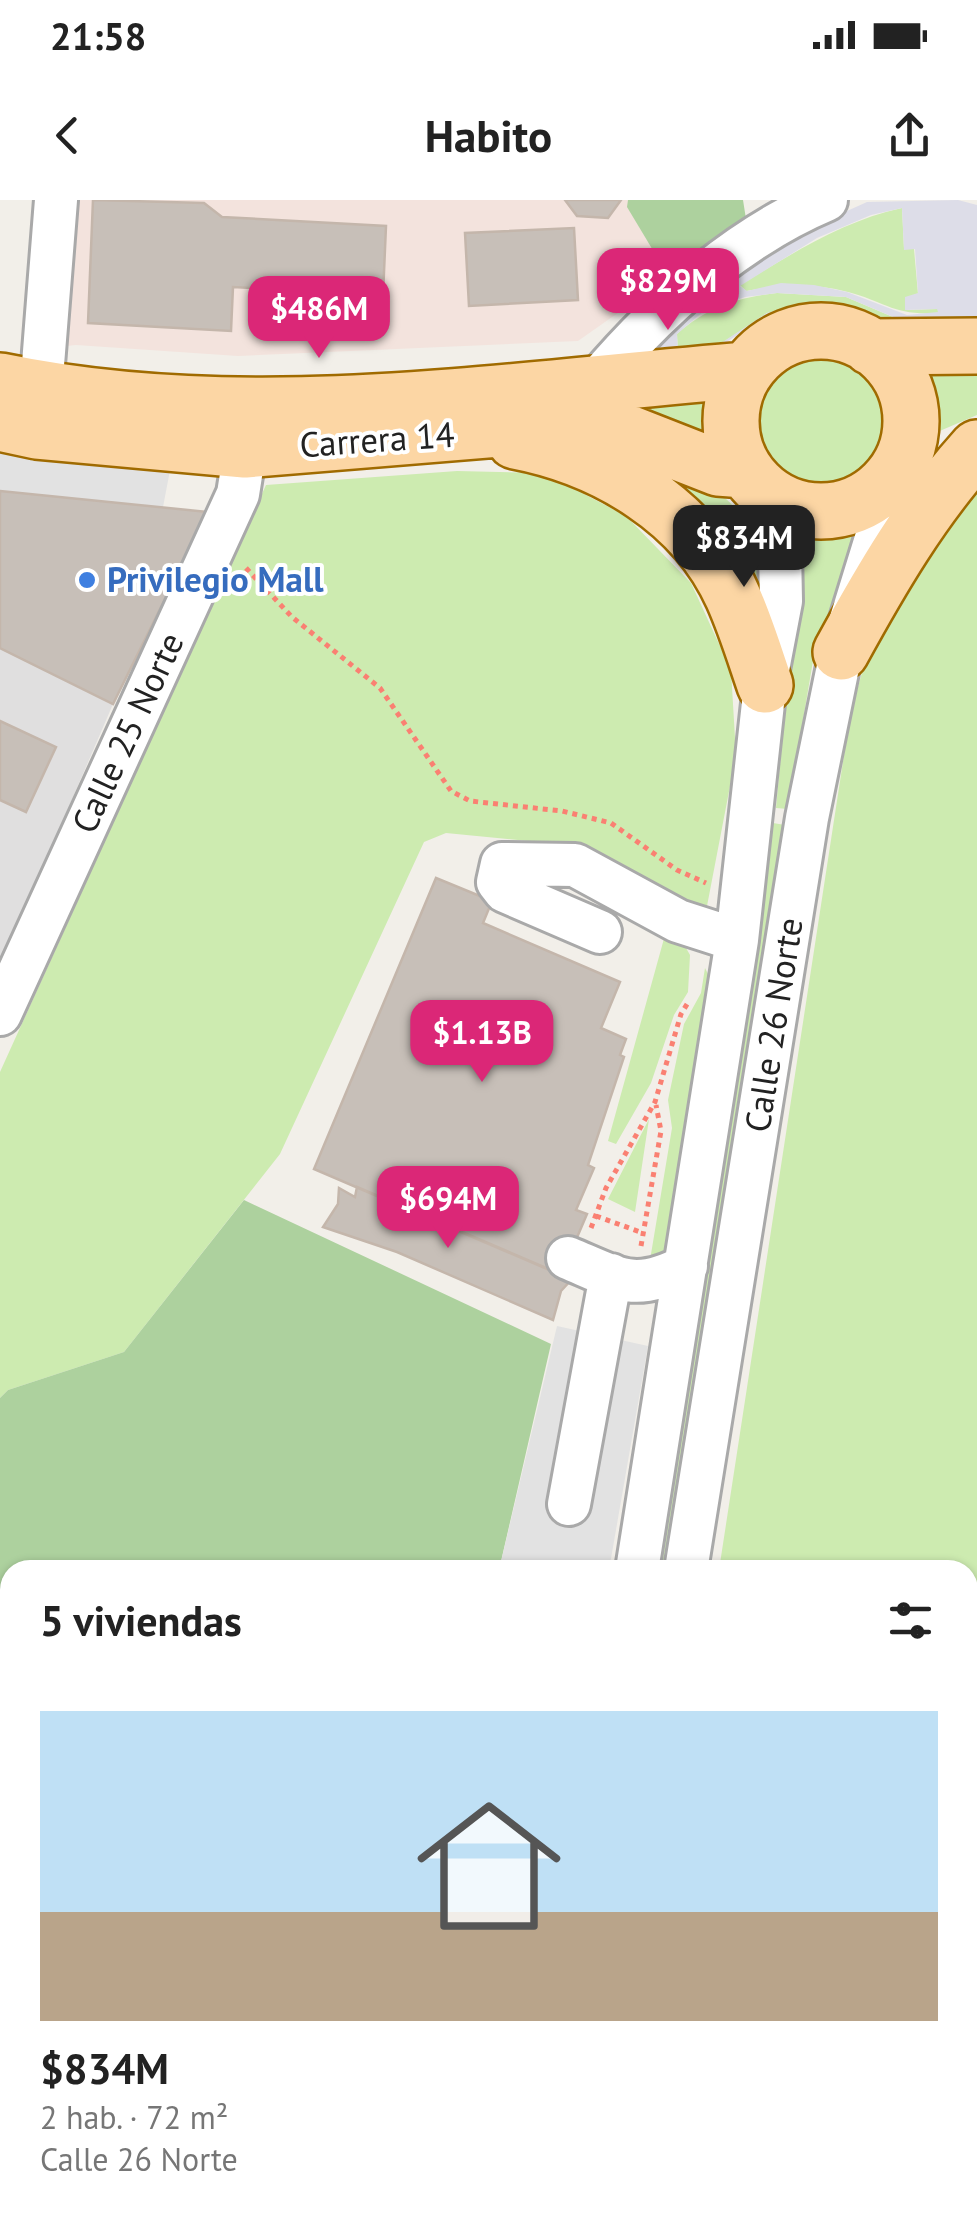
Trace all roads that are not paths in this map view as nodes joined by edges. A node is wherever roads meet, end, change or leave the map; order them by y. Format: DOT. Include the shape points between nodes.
graph roads {
  1 [pos="56,200"];
  2 [pos="826,200"];
  3 [pos="977,346"];
  4 [pos="872,347"];
  5 [pos="747,370"];
  6 [pos="596,382"];
  7 [pos="20,406"];
  8 [pos="977,431"];
  9 [pos="478,434"];
  10 [pos="977,448"];
  11 [pos="245,450"];
  12 [pos="889,479"];
  13 [pos="758,482"];
  14 [pos="840,652"];
  15 [pos="765,685"];
  16 [pos="600,932"];
  17 [pos="736,940"];
  18 [pos="0,1014"];
  19 [pos="686,1266"];
  20 [pos="569,1504"];
  21 [pos="639,1560"];
  22 [pos="688,1560"];
  1 -- 7 [label="street"];
  2 -- 6 [label="street" via="736,251 643,327"];
  3 -- 4 [label="main road"];
  4 -- 5 [label="main road" via="839,333 804,332 772,345"];
  4 -- 12 [label="main road" via="896,372 909,405 908,440"];
  5 -- 6 [label="main road, Carrera 14"];
  5 -- 13 [label="main road" via="731,420"];
  6 -- 7 [label="main road, Carrera 14" via="245,408 92,398"];
  7 -- 11 [label="main road, Carrera 14"];
  8 -- 12 [label="main road"];
  9 -- 11 [label="main road, Carrera 14"];
  9 -- 13 [label="main road, Carrera 14" via="598,421"];
  9 -- 15 [label="main road" via="598,466 685,527 732,595"];
  10 -- 14 [label="main road" via="895,554"];
  11 -- 18 [label="street, Calle 25 Norte" via="238,494"];
  12 -- 13 [label="main road" via="854,504 820,511 785,504"];
  12 -- 14 [label="street, Calle 26 Norte"];
  13 -- 15 [label="street, Calle 26 Norte" via="780,549 781,600"];
  14 -- 22 [label="street, Calle 26 Norte" via="807,818"];
  15 -- 17 [label="street, Calle 26 Norte"];
  16 -- 17 [label="street" via="505,892 498,882 502,864 575,866 678,921"];
  17 -- 19 [label="street, Calle 26 Norte"];
  19 -- 20 [label="street" via="663,1279 597,1270"];
  19 -- 21 [label="street, Calle 26 Norte"];
}
